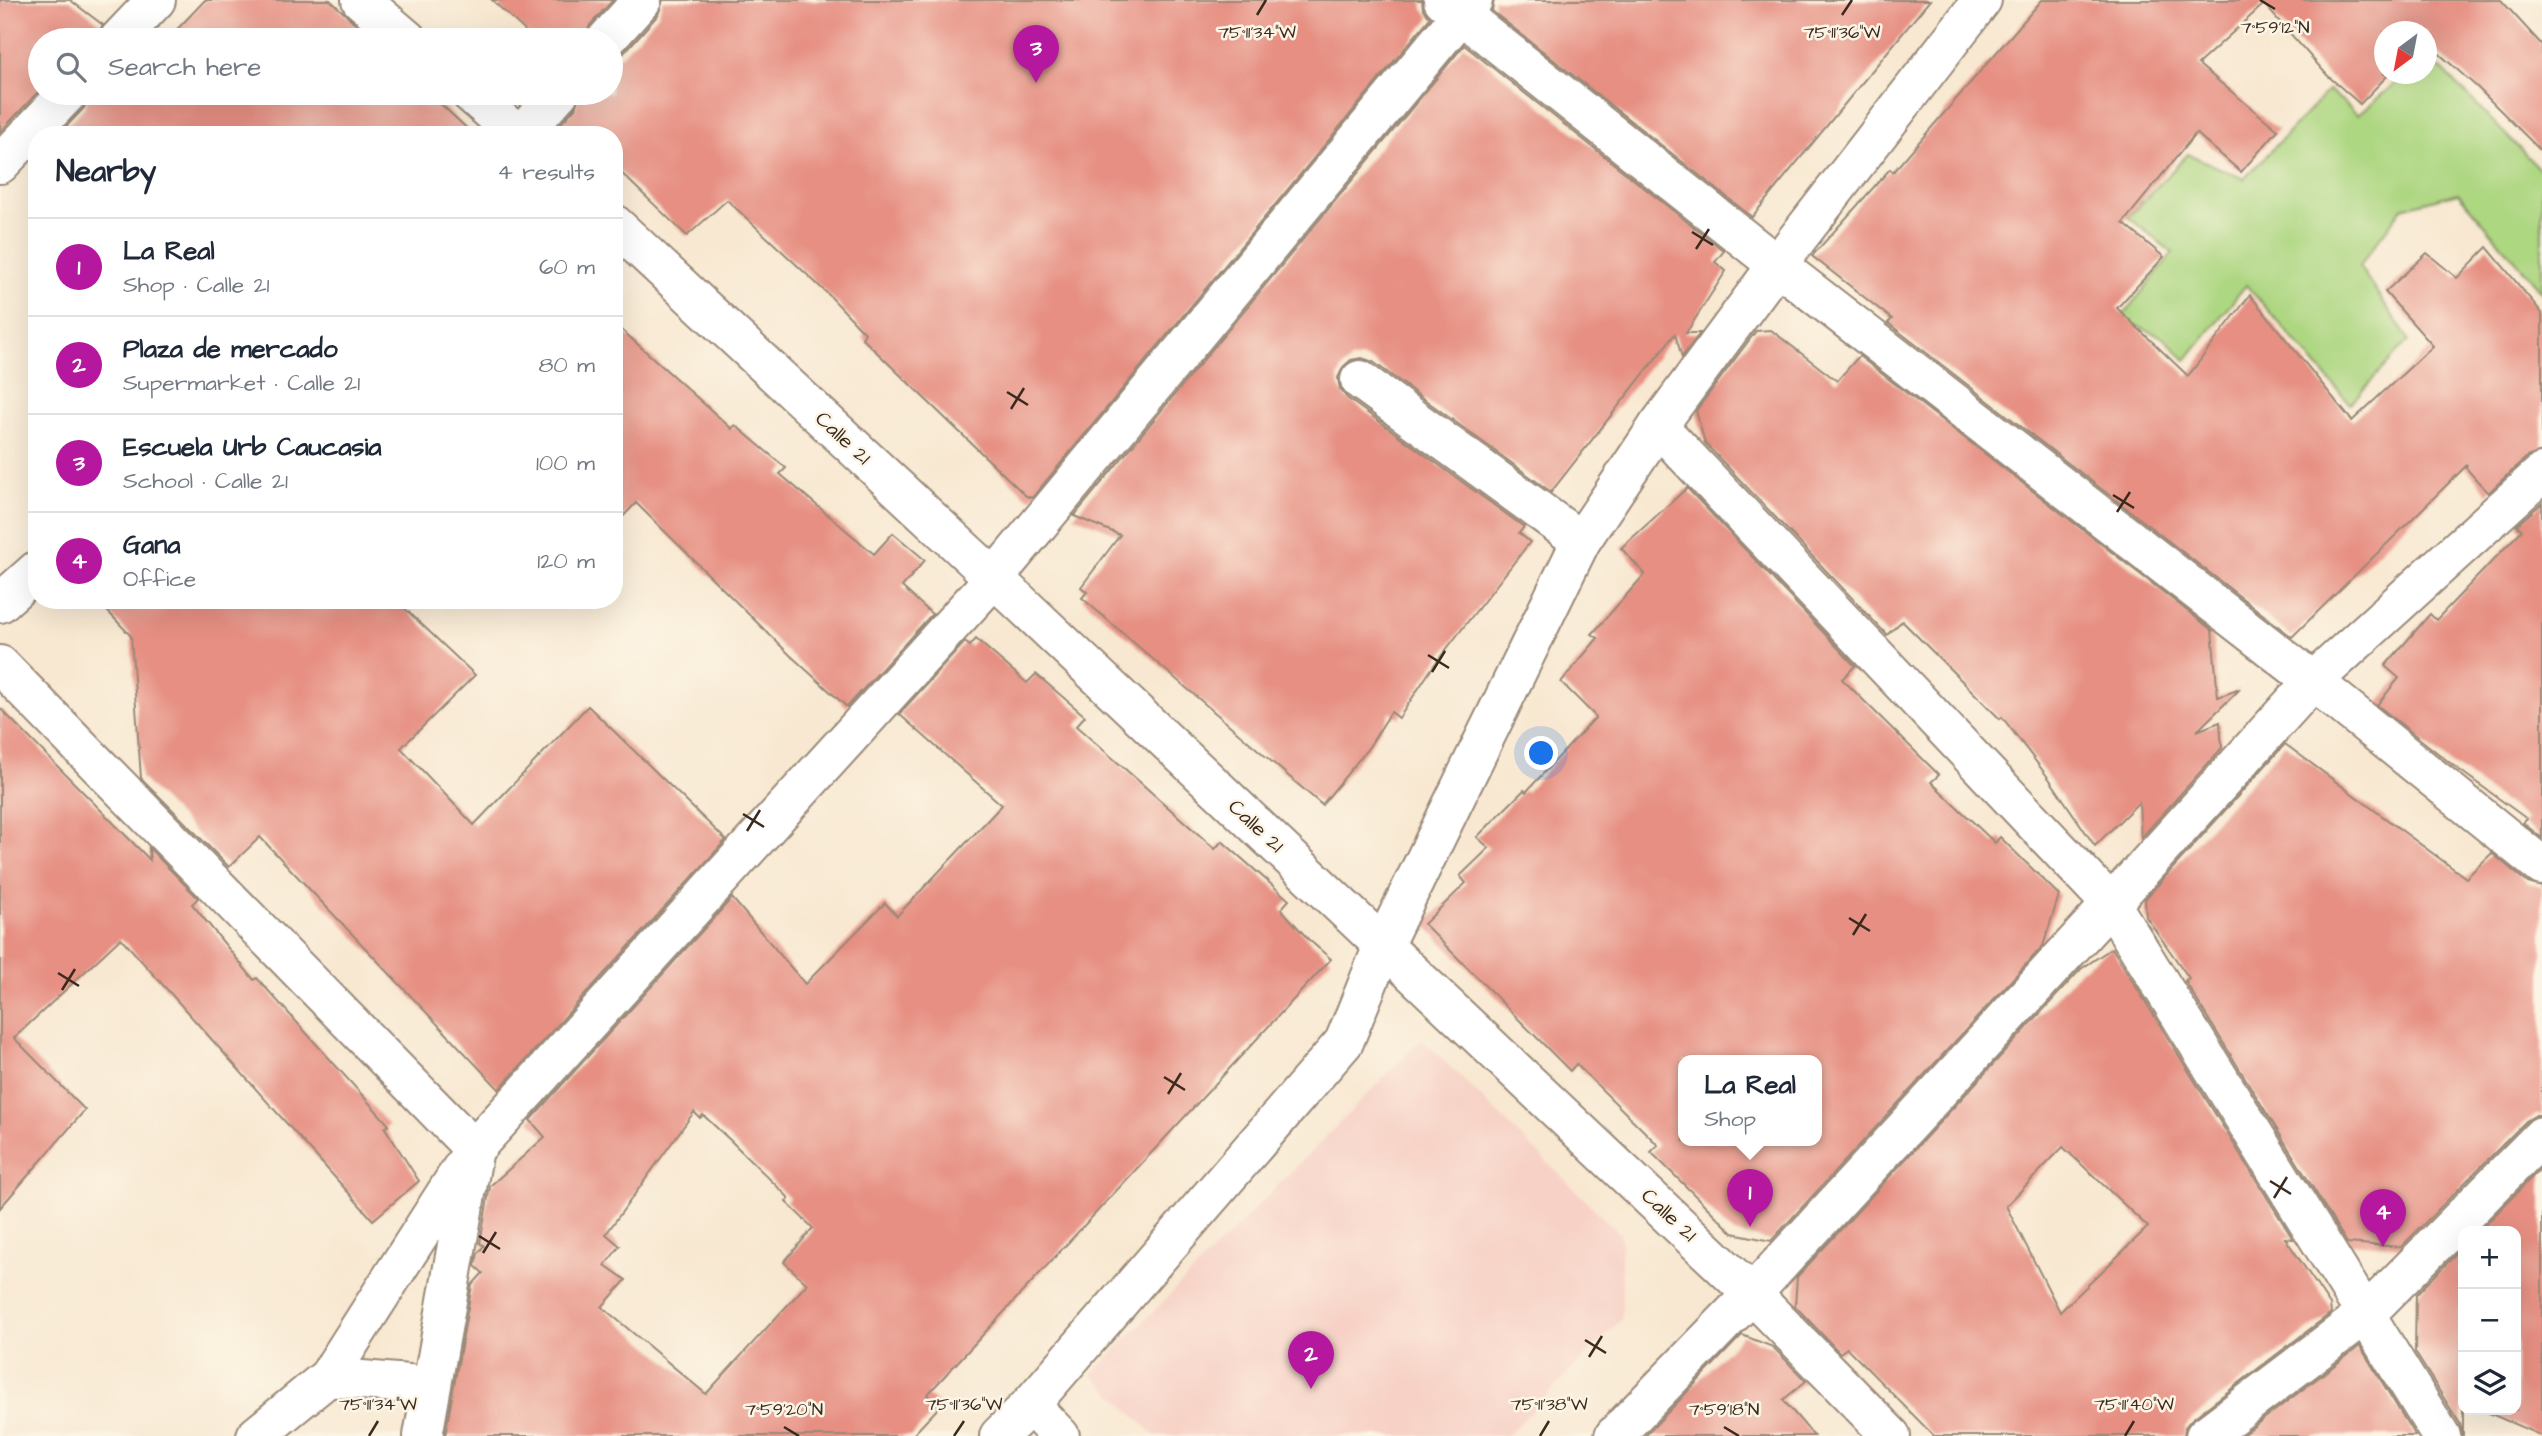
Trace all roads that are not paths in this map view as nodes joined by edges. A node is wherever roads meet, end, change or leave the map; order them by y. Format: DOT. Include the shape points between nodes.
graph roads {
  1 [pos="156,0"];
  2 [pos="361,0"];
  3 [pos="642,0"];
  4 [pos="1982,0"];
  5 [pos="1459,5"];
  6 [pos="129,28"];
  7 [pos="394,28"];
  8 [pos="617,28"];
  9 [pos="57,105"];
  10 [pos="484,105"];
  11 [pos="548,105"];
  12 [pos="36,126"];
  13 [pos="509,126"];
  14 [pos="528,126"];
  15 [pos="28,135"];
  16 [pos="0,164"];
  17 [pos="623,232"];
  18 [pos="1777,265"];
  19 [pos="1360,380"];
  20 [pos="1658,426"];
  21 [pos="2542,473"];
  22 [pos="1581,541"];
  23 [pos="28,578"];
  24 [pos="994,578"];
  25 [pos="0,603"];
  26 [pos="0,665"];
  27 [pos="2313,681"];
  28 [pos="2542,866"];
  29 [pos="2111,904"];
  30 [pos="1383,946"];
  31 [pos="2542,1136"];
  32 [pos="474,1149"];
  33 [pos="1752,1294"];
  34 [pos="2365,1314"];
  35 [pos="328,1377"];
  36 [pos="431,1386"];
  37 [pos="1030,1405"];
  38 [pos="256,1436"];
  39 [pos="423,1436"];
  40 [pos="999,1436"];
  41 [pos="1060,1436"];
  42 [pos="1614,1436"];
  43 [pos="1891,1436"];
  44 [pos="2205,1436"];
  45 [pos="2441,1436"];
  1 -- 6 [label="street"];
  2 -- 7 [label="street"];
  3 -- 8 [label="street"];
  4 -- 18 [label="street"];
  5 -- 18 [label="street"];
  5 -- 24 [label="street"];
  9 -- 12 [label="street"];
  10 -- 13 [label="street"];
  11 -- 14 [label="street"];
  15 -- 16 [label="street"];
  17 -- 24 [label="street, Calle 21"];
  18 -- 20 [label="street"];
  18 -- 27 [label="street"];
  19 -- 22 [label="street"];
  20 -- 22 [label="street"];
  20 -- 29 [label="street"];
  21 -- 27 [label="street"];
  22 -- 30 [label="street"];
  23 -- 25 [label="street"];
  24 -- 30 [label="street, Calle 21"];
  24 -- 32 [label="street"];
  26 -- 32 [label="street"];
  27 -- 28 [label="street"];
  27 -- 29 [label="street"];
  29 -- 33 [label="street"];
  29 -- 34 [label="street"];
  30 -- 33 [label="street, Calle 21"];
  30 -- 37 [label="street" via="1344,1042"];
  31 -- 34 [label="street"];
  32 -- 35 [label="street"];
  32 -- 36 [label="street"];
  33 -- 42 [label="street"];
  33 -- 43 [label="street, Calle 21"];
  34 -- 44 [label="street"];
  34 -- 45 [label="street"];
  35 -- 36 [label="street"];
  35 -- 38 [label="street"];
  36 -- 39 [label="street"];
  37 -- 40 [label="street"];
  37 -- 41 [label="street"];
}
